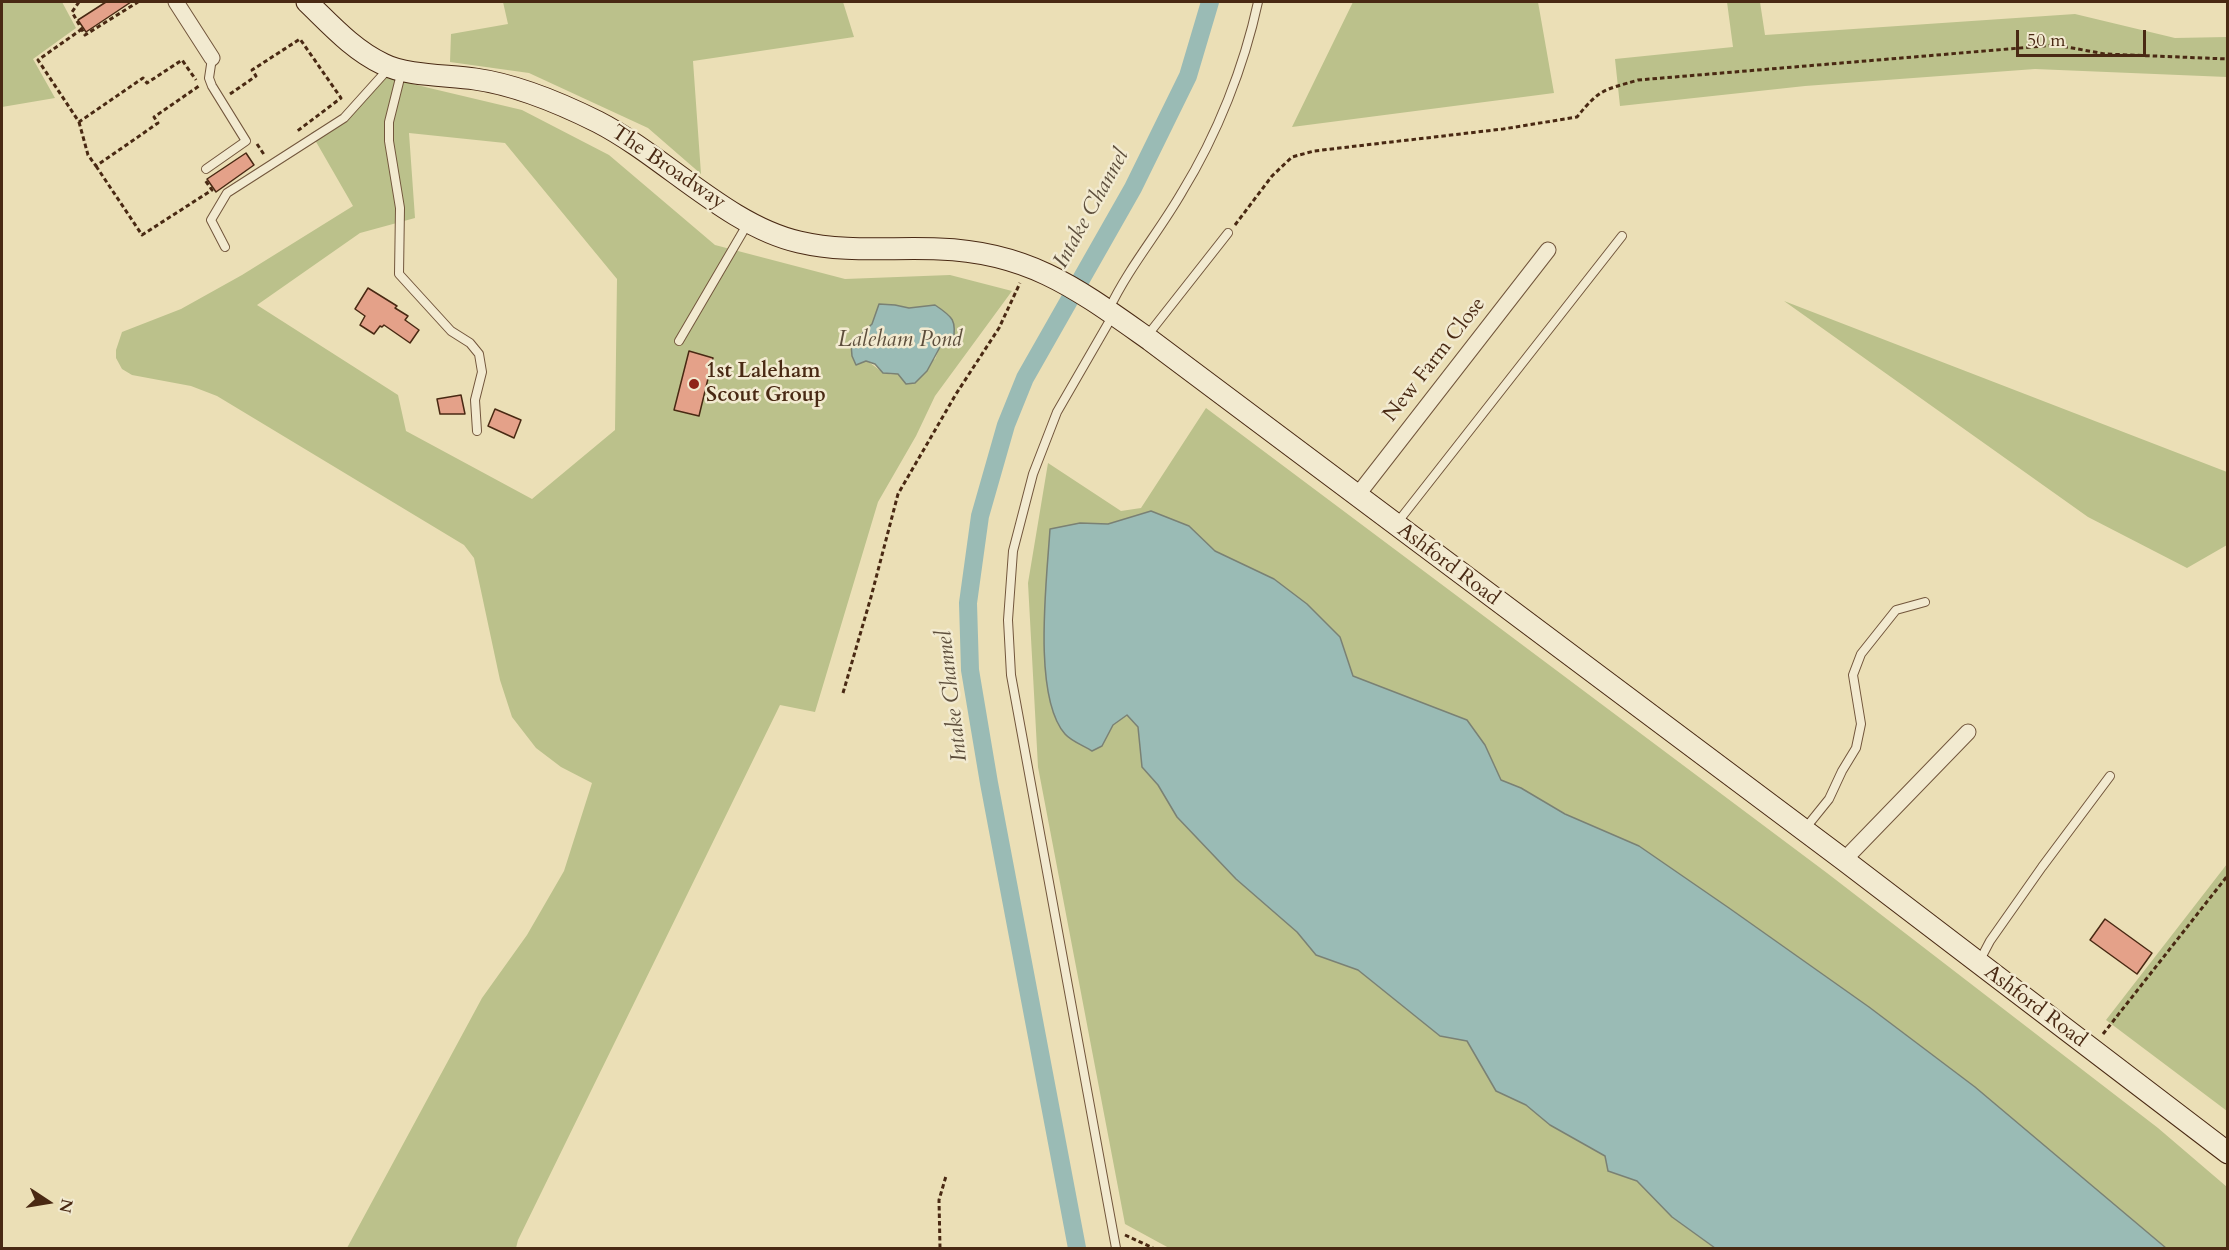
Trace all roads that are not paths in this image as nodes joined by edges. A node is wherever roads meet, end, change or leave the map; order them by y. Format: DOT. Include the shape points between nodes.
graph roads {
  1 [pos="176,2"];
  2 [pos="307,2"];
  3 [pos="1258,2"];
  4 [pos="212,58"];
  5 [pos="396,68"];
  6 [pos="206,169"];
  7 [pos="749,222"];
  8 [pos="1228,233"];
  9 [pos="1622,236"];
  10 [pos="225,247"];
  11 [pos="1548,250"];
  12 [pos="1050,274"];
  13 [pos="1108,310"];
  14 [pos="1146,338"];
  15 [pos="679,341"];
  16 [pos="477,431"];
  17 [pos="1356,497"];
  18 [pos="1395,526"];
  19 [pos="1925,602"];
  20 [pos="1968,732"];
  21 [pos="2110,776"];
  22 [pos="1803,830"];
  23 [pos="1844,860"];
  24 [pos="1978,964"];
  25 [pos="2228,1153"];
  26 [pos="1116,1248"];
  1 -- 4 [label="street"];
  2 -- 5 [label="main road, The Broadway" via="355,47"];
  3 -- 13 [label="lane" via="1228,97 1198,164"];
  4 -- 6 [label="lane" via="209,78 246,141"];
  5 -- 7 [label="main road, The Broadway" via="477,79 552,100 639,147"];
  5 -- 10 [label="lane" via="344,118 226,193 211,220"];
  5 -- 16 [label="lane" via="389,141 400,208 399,274 451,331 479,354 482,372 475,400"];
  7 -- 12 [label="main road, The Broadway" via="797,242 831,248 943,249 1016,260"];
  7 -- 15 [label="lane"];
  8 -- 14 [label="lane"];
  9 -- 18 [label="lane"];
  11 -- 17 [label="street, New Farm Close"];
  12 -- 13 [label="main road, Ashford Road"];
  13 -- 14 [label="main road, Ashford Road"];
  13 -- 26 [label="lane" via="1057,412 1033,474 1013,551 1008,620 1011,675"];
  14 -- 17 [label="main road, Ashford Road"];
  17 -- 18 [label="main road, Ashford Road"];
  18 -- 22 [label="main road, Ashford Road"];
  19 -- 22 [label="lane" via="1896,610 1861,654 1853,675 1860,724 1856,748 1829,799"];
  20 -- 23 [label="street" via="1939,754"];
  21 -- 24 [label="lane" via="1990,941"];
  22 -- 23 [label="main road, Ashford Road"];
  23 -- 24 [label="main road, Ashford Road"];
  24 -- 25 [label="main road, Ashford Road"];
}
